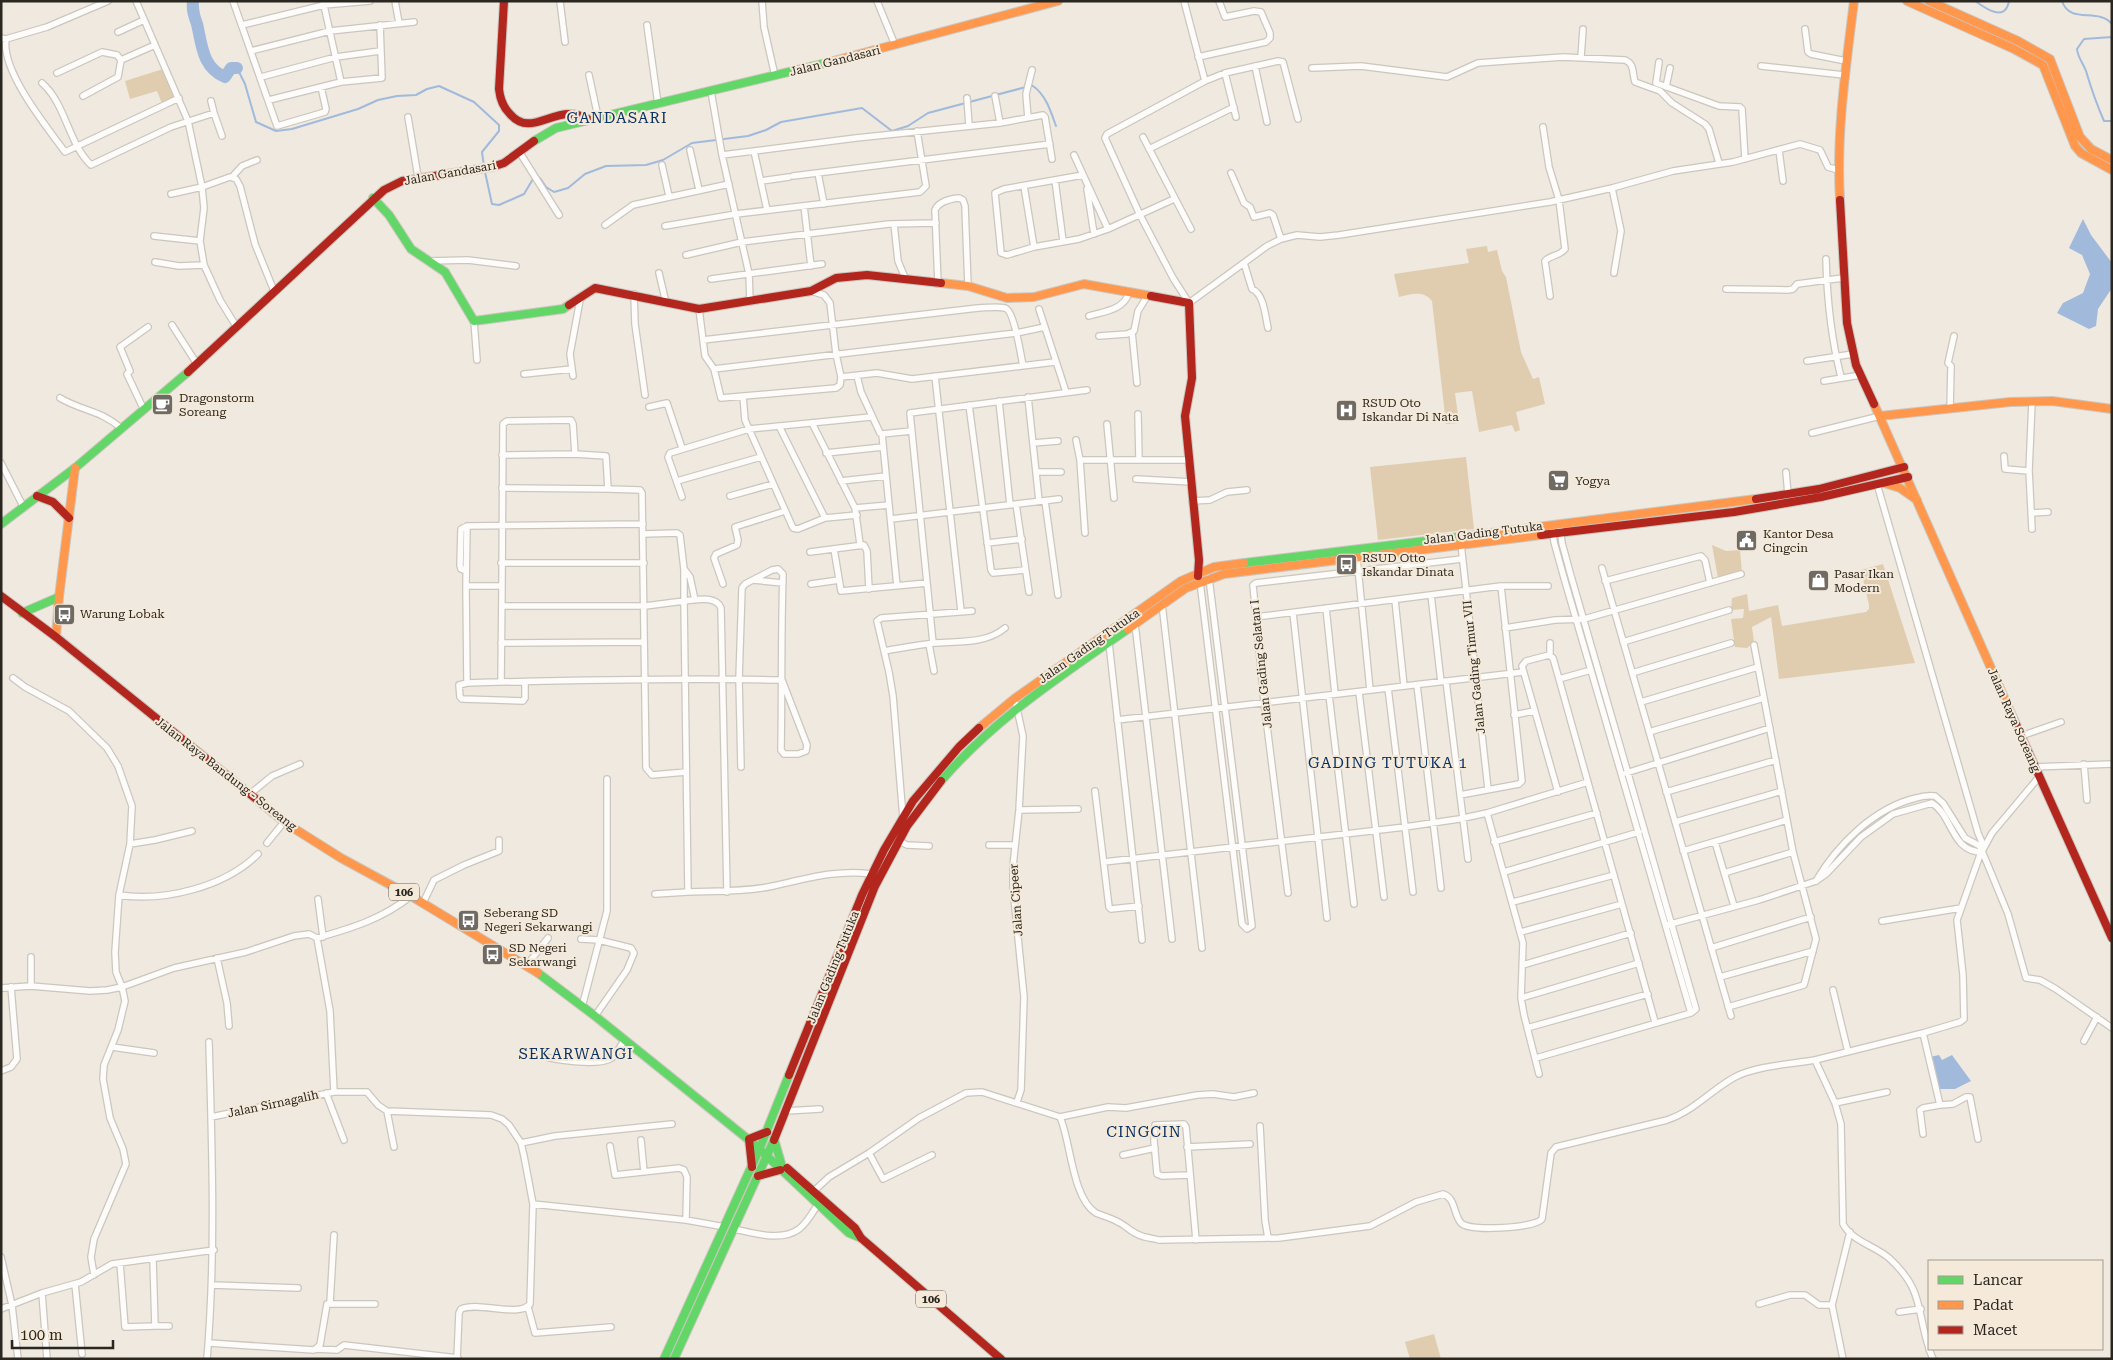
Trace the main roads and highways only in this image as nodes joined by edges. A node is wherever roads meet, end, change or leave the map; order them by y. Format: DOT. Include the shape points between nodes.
graph roads {
  1 [pos="504,1"];
  2 [pos="1058,1"];
  3 [pos="1854,1"];
  4 [pos="1907,1"];
  5 [pos="1929,1"];
  6 [pos="2018,41"];
  7 [pos="2014,49"];
  8 [pos="588,119"];
  9 [pos="2112,160"];
  10 [pos="2112,170"];
  11 [pos="374,198"];
  12 [pos="2112,409"];
  13 [pos="1880,416"];
  14 [pos="75,468"];
  15 [pos="1904,468"];
  16 [pos="1908,477"];
  17 [pos="1846,482"];
  18 [pos="1881,483"];
  19 [pos="1848,492"];
  20 [pos="37,496"];
  21 [pos="1919,501"];
  22 [pos="1753,504"];
  23 [pos="68,518"];
  24 [pos="1,524"];
  25 [pos="1556,528"];
  26 [pos="1352,549"];
  27 [pos="1355,558"];
  28 [pos="1199,560"];
  29 [pos="1206,570"];
  30 [pos="1197,573"];
  31 [pos="1209,578"];
  32 [pos="1200,582"];
  33 [pos="1,596"];
  34 [pos="59,597"];
  35 [pos="22,613"];
  36 [pos="56,637"];
  37 [pos="2112,938"];
  38 [pos="839,962"];
  39 [pos="767,1132"];
  40 [pos="774,1139"];
  41 [pos="756,1145"];
  42 [pos="768,1154"];
  43 [pos="752,1167"];
  44 [pos="781,1167"];
  45 [pos="758,1176"];
  46 [pos="861,1238"];
  47 [pos="664,1359"];
  48 [pos="674,1359"];
  49 [pos="1001,1359"];
  1 -- 8 [label="main road" via="499,89 506,111 519,123 528,126 565,114"];
  2 -- 8 [label="main road, Jalan Gandasari" via="775,76"];
  3 -- 13 [label="main road, Jalan Raya Soreang" via="1844,75 1838,170 1843,278 1853,354"];
  4 -- 7 [label="main road"];
  5 -- 6 [label="main road"];
  6 -- 7 [label="main road"];
  6 -- 9 [label="main road" via="2050,59 2080,137 2091,148"];
  7 -- 10 [label="main road" via="2042,65 2078,150"];
  8 -- 11 [label="main road, Jalan Gandasari" via="548,131 504,163 418,177 394,184"];
  11 -- 14 [label="main road, Jalan Gandasari" via="197,364"];
  11 -- 28 [label="main road" via="411,249 444,272 474,321 554,312 571,306 595,288 699,309 811,291 846,276 968,286 1018,299 1084,284 1189,303 1192,378 1185,416"];
  12 -- 13 [label="main road" via="2052,402 2010,402"];
  13 -- 15 [label="main road, Jalan Raya Soreang"];
  14 -- 20 [label="main road, Jalan Gandasari"];
  14 -- 23 [label="main road"];
  15 -- 16 [label="main road, Jalan Raya Soreang"];
  15 -- 17 [label="main road, Jalan Gading Tutuka"];
  16 -- 18 [label="main road, Jalan Gading Tutuka"];
  16 -- 21 [label="main road, Jalan Raya Soreang"];
  17 -- 19 [label="main road"];
  17 -- 22 [label="main road, Jalan Gading Tutuka"];
  18 -- 19 [label="main road, Jalan Gading Tutuka"];
  18 -- 21 [label="main road" via="1900,488"];
  19 -- 22 [label="main road, Jalan Gading Tutuka"];
  20 -- 23 [label="main road" via="53,502"];
  20 -- 24 [label="main road, Jalan Gandasari"];
  21 -- 37 [label="main road, Jalan Raya Soreang"];
  22 -- 25 [label="main road, Jalan Gading Tutuka"];
  23 -- 34 [label="main road"];
  25 -- 26 [label="main road, Jalan Gading Tutuka"];
  25 -- 27 [label="main road, Jalan Gading Tutuka"];
  26 -- 27 [label="main road"];
  26 -- 29 [label="main road, Jalan Gading Tutuka" via="1223,565"];
  27 -- 31 [label="main road, Jalan Gading Tutuka"];
  28 -- 29 [label="main road"];
  28 -- 30 [label="main road"];
  29 -- 30 [label="main road, Jalan Gading Tutuka"];
  29 -- 31 [label="main road"];
  30 -- 32 [label="main road"];
  30 -- 38 [label="main road, Jalan Gading Tutuka" via="1014,699 960,747 913,801 871,874"];
  31 -- 32 [label="main road, Jalan Gading Tutuka"];
  32 -- 38 [label="main road, Jalan Gading Tutuka" via="1162,604 1017,707 966,753 908,826"];
  33 -- 35 [label="main road, Jalan Raya Bandung - Soreang / 106"];
  34 -- 35 [label="main road"];
  34 -- 36 [label="main road"];
  35 -- 36 [label="main road, Jalan Raya Bandung - Soreang / 106"];
  36 -- 41 [label="main road, Jalan Raya Bandung - Soreang / 106" via="284,822 527,965"];
  38 -- 39 [label="main road, Jalan Gading Tutuka"];
  38 -- 40 [label="main road, Jalan Gading Tutuka"];
  39 -- 41 [label="main road"];
  39 -- 41 [label="main road, Jalan Gading Tutuka"];
  40 -- 42 [label="main road, Jalan Gading Tutuka"];
  40 -- 44 [label="main road"];
  41 -- 42 [label="main road, Jalan Raya Bandung - Soreang / 106"];
  41 -- 43 [label="main road, Jalan Gading Tutuka"];
  41 -- 43 [label="main road"];
  42 -- 44 [label="main road, Jalan Raya Bandung - Soreang / 106"];
  42 -- 45 [label="main road, Jalan Gading Tutuka"];
  43 -- 47 [label="main road, Jalan Gading Tutuka"];
  44 -- 45 [label="main road"];
  44 -- 46 [label="main road, Jalan Raya Bandung - Soreang / 106" via="814,1191"];
  44 -- 46 [label="main road, Jalan Raya Bandung - Soreang / 106" via="849,1233"];
  45 -- 48 [label="main road, Jalan Gading Tutuka"];
  46 -- 49 [label="main road, Jalan Raya Bandung - Soreang / 106"];
}
